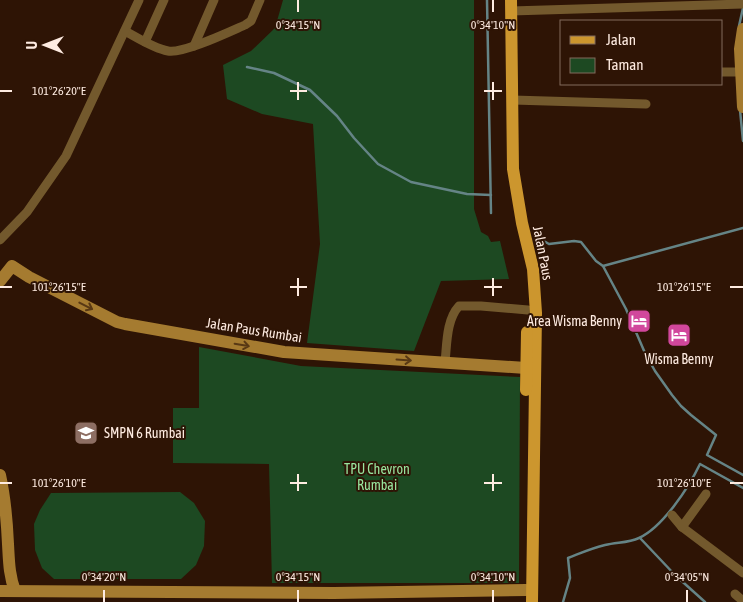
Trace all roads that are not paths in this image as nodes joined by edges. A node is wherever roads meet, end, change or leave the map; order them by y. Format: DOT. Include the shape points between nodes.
graph roads {
  1 [pos="139,0"];
  2 [pos="164,0"];
  3 [pos="214,0"];
  4 [pos="260,0"];
  5 [pos="503,0"];
  6 [pos="742,4"];
  7 [pos="511,5"];
  8 [pos="743,28"];
  9 [pos="125,31"];
  10 [pos="145,42"];
  11 [pos="194,46"];
  12 [pos="723,72"];
  13 [pos="738,72"];
  14 [pos="512,100"];
  15 [pos="646,104"];
  16 [pos="743,107"];
  17 [pos="0,240"];
  18 [pos="0,281"];
  19 [pos="528,310"];
  20 [pos="446,362"];
  21 [pos="526,368"];
  22 [pos="0,474"];
  23 [pos="706,494"];
  24 [pos="672,515"];
  25 [pos="682,527"];
  26 [pos="8,548"];
  27 [pos="743,574"];
  28 [pos="0,578"];
  29 [pos="0,591"];
  30 [pos="15,591"];
  31 [pos="735,594"];
  32 [pos="529,596"];
  33 [pos="743,601"];
  1 -- 9 [label="street"];
  2 -- 10 [label="street"];
  3 -- 11 [label="street"];
  4 -- 11 [label="street" via="251,21"];
  5 -- 19 [label="main road, Jalan Paus" via="505,170 525,269"];
  6 -- 7 [label="street"];
  7 -- 14 [label="main road, Jalan Paus"];
  8 -- 13 [label="street"];
  9 -- 10 [label="street"];
  9 -- 17 [label="street" via="66,156 27,212"];
  10 -- 11 [label="street" via="168,51"];
  12 -- 13 [label="street"];
  13 -- 16 [label="street"];
  14 -- 15 [label="street"];
  14 -- 32 [label="main road, Jalan Paus" via="513,169 533,270 536,313"];
  18 -- 20 [label="street, Jalan Paus Rumbai, one-way" via="12,266 125,324 284,352"];
  19 -- 20 [label="street" via="459,306 447,338"];
  19 -- 21 [label="main road, Jalan Paus"];
  20 -- 21 [label="street, Jalan Paus Rumbai"];
  21 -- 32 [label="main road, Jalan Paus"];
  22 -- 26 [label="street"];
  23 -- 25 [label="street"];
  24 -- 25 [label="street"];
  25 -- 27 [label="street"];
  26 -- 28 [label="street"];
  26 -- 30 [label="street"];
  29 -- 30 [label="street"];
  30 -- 32 [label="street"];
  31 -- 33 [label="street"];
}
